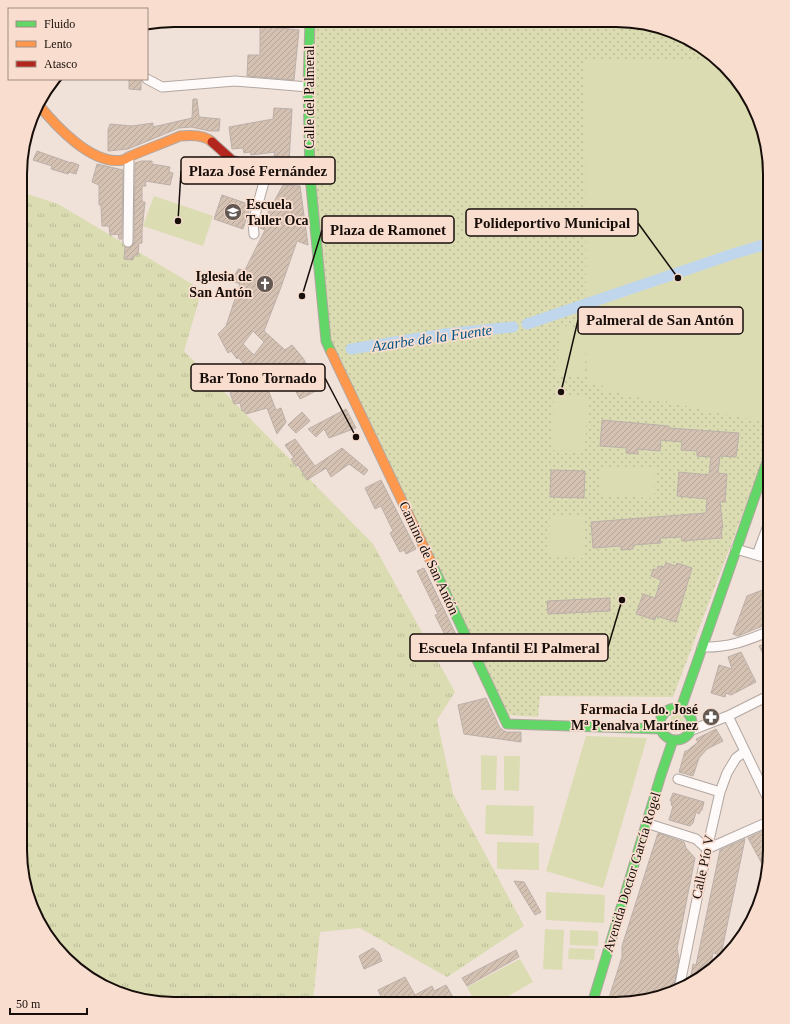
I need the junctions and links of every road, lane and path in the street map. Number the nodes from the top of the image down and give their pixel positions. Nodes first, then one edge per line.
1 (310, 27) edge
2 (148, 80) edge
3 (308, 87) junction
4 (42, 109) edge
5 (129, 157) junction
6 (268, 171) junction
7 (310, 176) junction
8 (254, 234) dead end
9 (128, 242) dead end
10 (326, 341) joint
11 (763, 473) edge
12 (763, 538) edge
13 (736, 549) junction
14 (757, 554) junction
15 (763, 556) edge
16 (763, 634) edge
17 (702, 647) junction
18 (763, 698) edge
19 (681, 708) junction
20 (728, 716) junction
21 (661, 729) junction
22 (692, 730) junction
23 (673, 740) junction
24 (744, 752) junction
25 (678, 779) dead end
26 (763, 789) edge
27 (720, 792) junction
28 (646, 823) junction
29 (763, 824) edge
30 (707, 849) junction
31 (680, 982) edge
32 (594, 997) edge

1 - 3 street, Calle del Palmeral
2 - 3 street
3 - 7 street, Calle del Palmeral
4 - 5 street
5 - 6 street
5 - 9 street
6 - 7 street
6 - 8 street
7 - 10 street, Calle del Palmeral
10 - 21 street, Camino de San Antón
11 - 13 street
12 - 14 street
13 - 14 street
13 - 17 street
14 - 15 street
16 - 17 street
17 - 19 street
18 - 20 street
19 - 21 street
19 - 22 street
20 - 22 street
20 - 24 street
21 - 23 street
22 - 23 street
23 - 28 street, Avenida Doctor García Rogel
24 - 26 street
24 - 27 street, Calle Pío V
25 - 27 street
27 - 30 street, Calle Pío V
28 - 30 street
28 - 32 street, Avenida Doctor García Rogel
29 - 30 street
30 - 31 street, Calle Pío V

